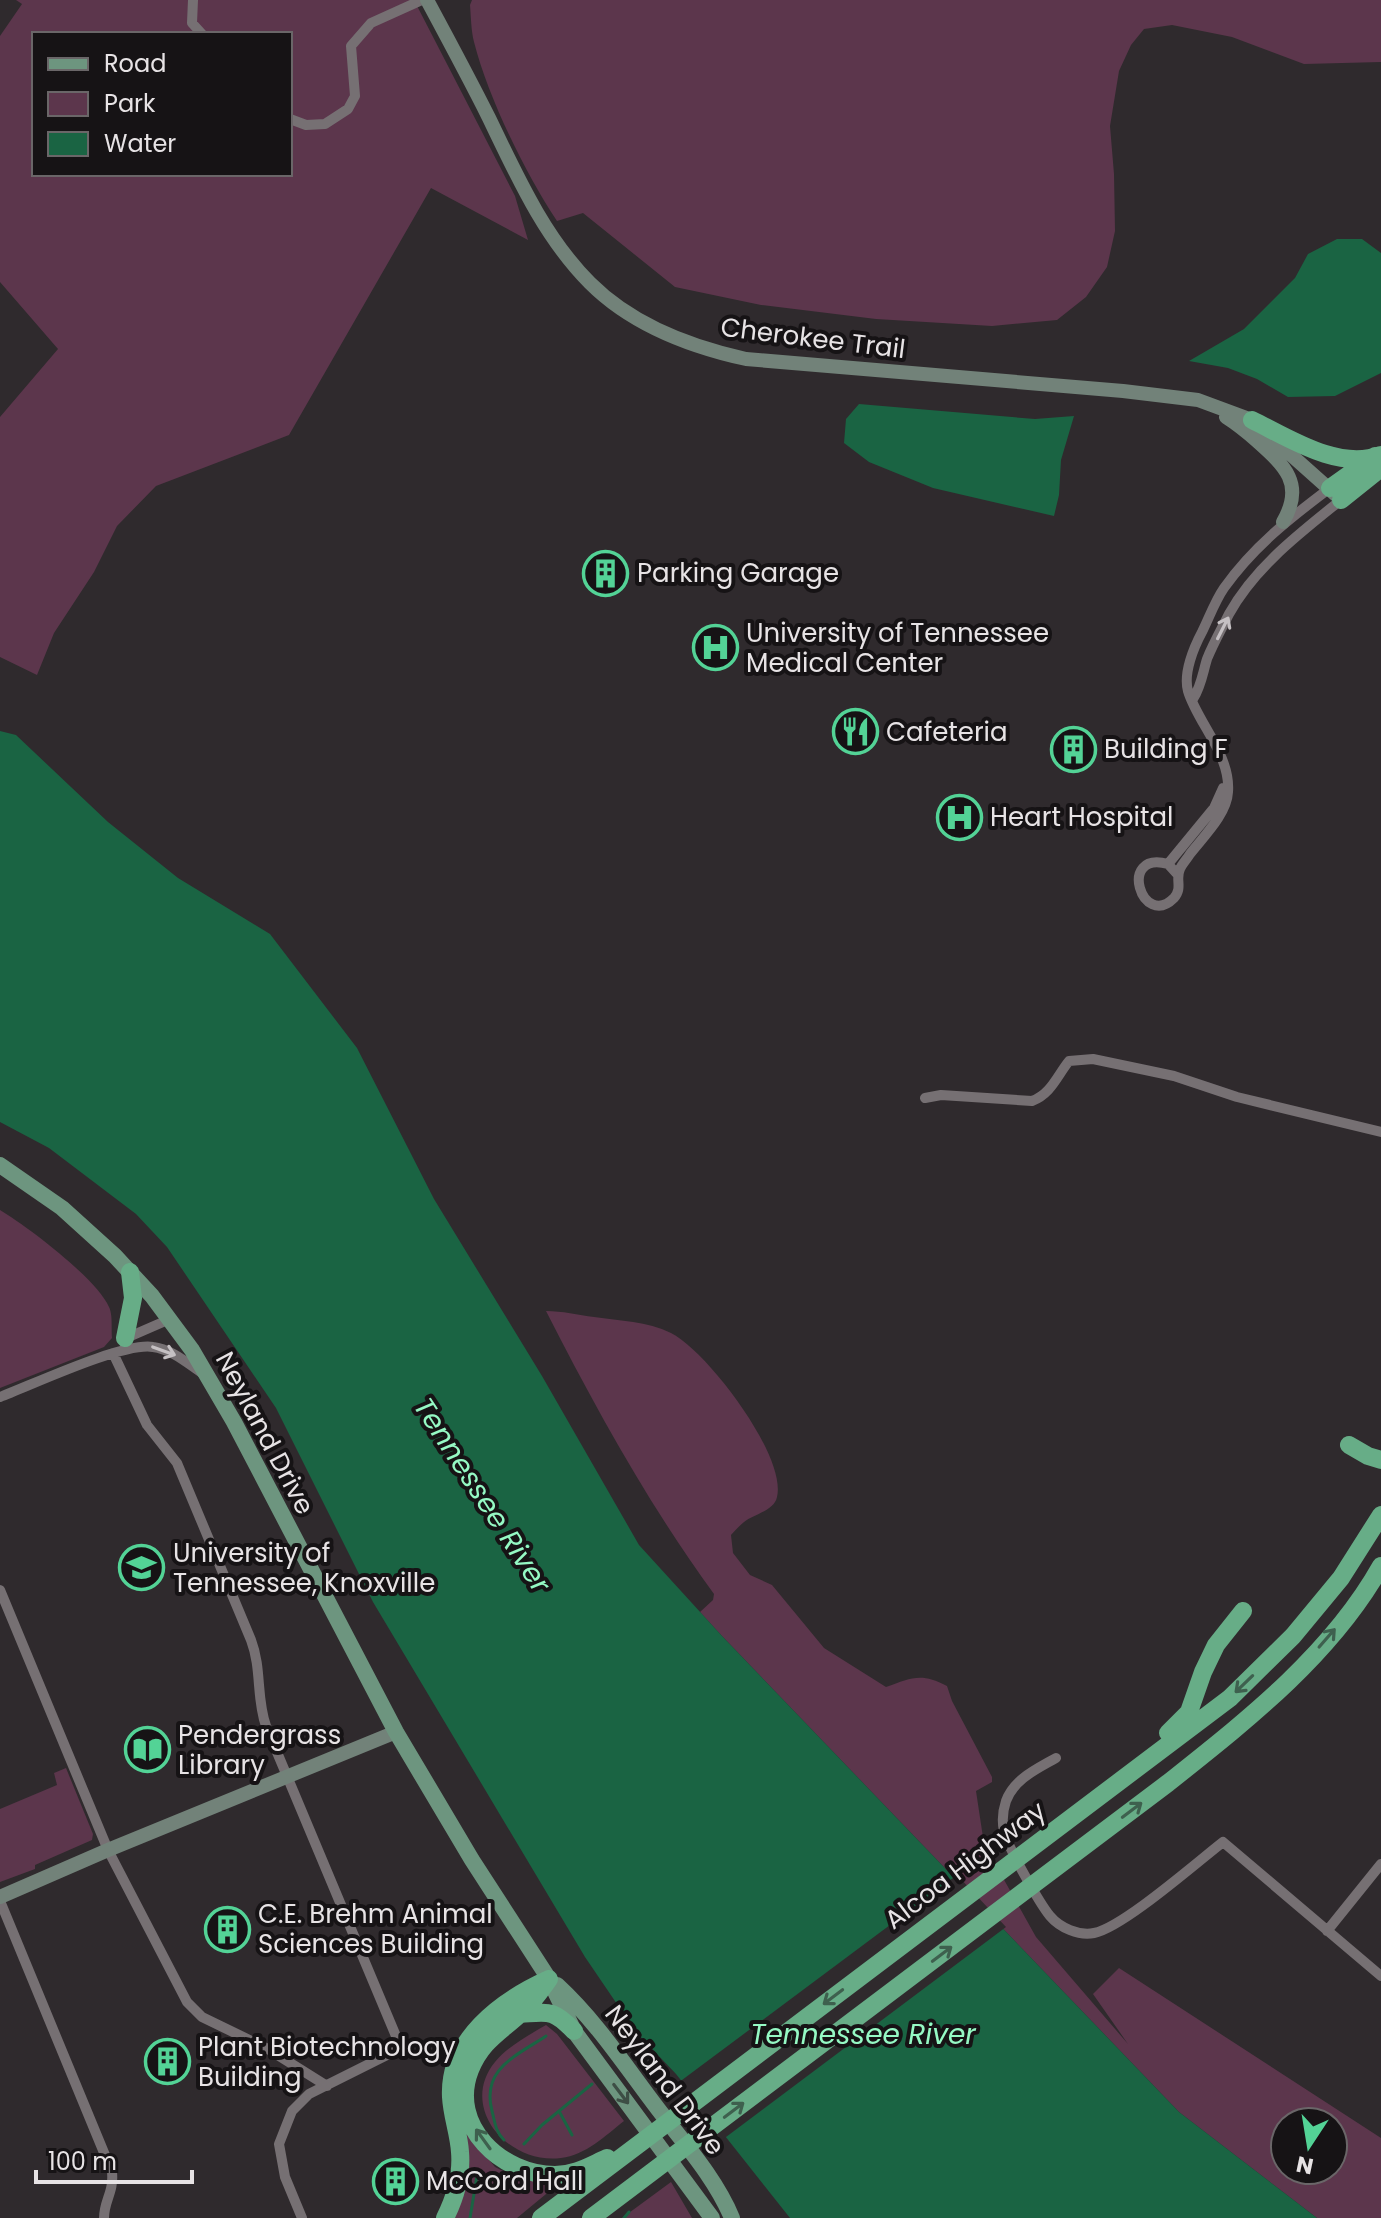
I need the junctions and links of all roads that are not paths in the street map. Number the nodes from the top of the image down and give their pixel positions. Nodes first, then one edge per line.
1 (193, 0) edge
2 (424, 0) edge
3 (200, 32) edge
4 (292, 120) edge
5 (1198, 400) junction
6 (1252, 420) junction
7 (1377, 465) edge
8 (1335, 494) junction
9 (1283, 522) junction
10 (1193, 699) junction
11 (1226, 778) junction
12 (1168, 864) junction
13 (1178, 875) junction
14 (925, 1098) dead end
15 (1381, 1132) edge
16 (0, 1165) edge
17 (130, 1272) junction
18 (170, 1319) junction
19 (125, 1338) junction
20 (113, 1353) junction
21 (209, 1377) junction
22 (0, 1397) edge
23 (1349, 1445) dead end
24 (1381, 1460) edge
25 (1381, 1515) edge
26 (1381, 1566) edge
27 (0, 1590) edge
28 (1243, 1611) dead end
29 (396, 1732) junction
30 (1056, 1758) dead end
31 (289, 1777) junction
32 (1082, 1809) junction
33 (108, 1850) junction
34 (1381, 1864) edge
35 (0, 1899) edge
36 (1327, 1931) junction
37 (1381, 1976) edge
38 (549, 1979) junction
39 (521, 2014) junction
40 (574, 2031) junction
41 (327, 2086) junction
42 (605, 2164) junction
43 (104, 2218) edge
44 (302, 2218) edge
45 (445, 2218) edge
46 (541, 2218) edge
47 (591, 2218) edge
48 (712, 2218) edge
49 (732, 2218) edge

1 - 3 street
2 - 4 street
2 - 5 street, Cherokee Trail
5 - 6 street, Cherokee Trail
5 - 9 street
6 - 7 highway
6 - 8 street, Cherokee Trail
7 - 8 highway
7 - 8 highway
8 - 9 street
10 -> 8 street
9 - 10 street
10 - 11 street
11 - 12 street
11 - 13 street
12 - 13 street
12 - 13 street
14 - 15 street
16 - 17 main road, Neyland Drive
17 - 18 main road, Neyland Drive
17 - 19 highway
18 - 19 street
18 - 21 main road, Neyland Drive
19 - 20 street
20 -> 21 street
20 - 22 street
20 - 31 street
21 - 29 main road, Neyland Drive
23 - 24 highway
25 -> 32 highway, Alcoa Highway
47 -> 26 highway
27 - 33 street
28 - 32 highway
29 - 31 street
29 - 38 main road, Neyland Drive
30 - 36 street
31 - 33 street
31 - 41 street
32 -> 42 highway, Alcoa Highway
33 - 35 street
33 - 41 street
34 - 36 street
35 - 43 street
36 - 37 street
38 - 39 highway
38 - 40 main road, Neyland Drive
38 - 45 highway
38 - 49 main road, Neyland Drive
39 - 40 highway
42 -> 39 highway
40 -> 48 main road, Neyland Drive
41 - 44 street
42 - 46 highway, Alcoa Highway

